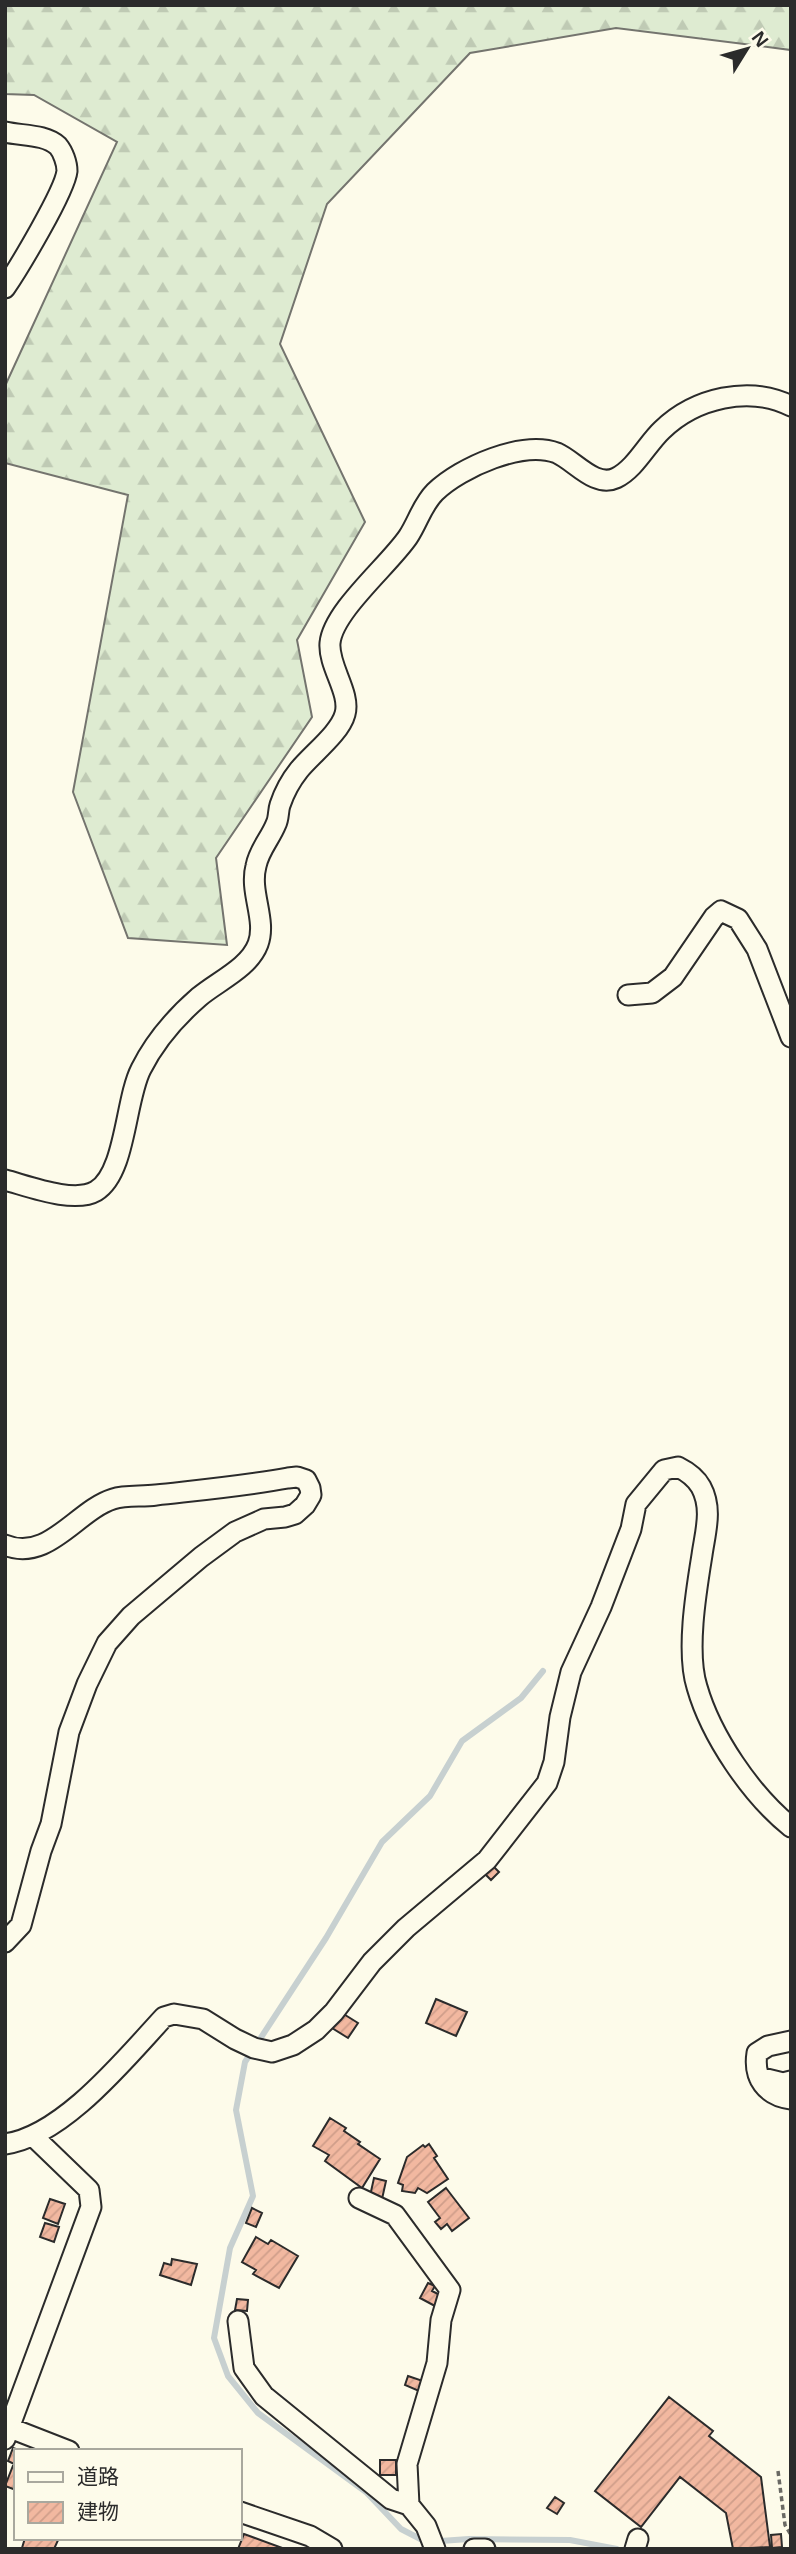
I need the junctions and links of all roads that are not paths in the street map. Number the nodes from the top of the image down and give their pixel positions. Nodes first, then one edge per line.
1 (5, 132) edge
2 (5, 288) edge
3 (791, 406) edge
4 (628, 995) dead end
5 (791, 1037) edge
6 (5, 1180) edge
7 (5, 1545) edge
8 (791, 1827) edge
9 (5, 1942) edge
10 (791, 2040) edge
11 (759, 2077) junction
12 (791, 2081) edge
13 (791, 2099) edge
14 (34, 2137) junction
15 (5, 2144) edge
16 (359, 2198) dead end
17 (238, 2321) dead end
18 (7, 2431) edge
19 (63, 2449) edge
20 (410, 2505) junction
21 (242, 2513) edge
22 (332, 2549) edge
23 (435, 2549) edge
24 (474, 2549) edge
25 (485, 2549) edge

1 - 2 street
3 - 6 street
4 - 5 street
7 - 9 street
8 - 14 street
10 - 11 street
11 - 12 street
11 - 13 street
14 - 15 street
14 - 18 street
16 - 20 street
17 - 20 street
18 - 19 street
20 - 23 street
21 - 22 street
24 - 25 street

